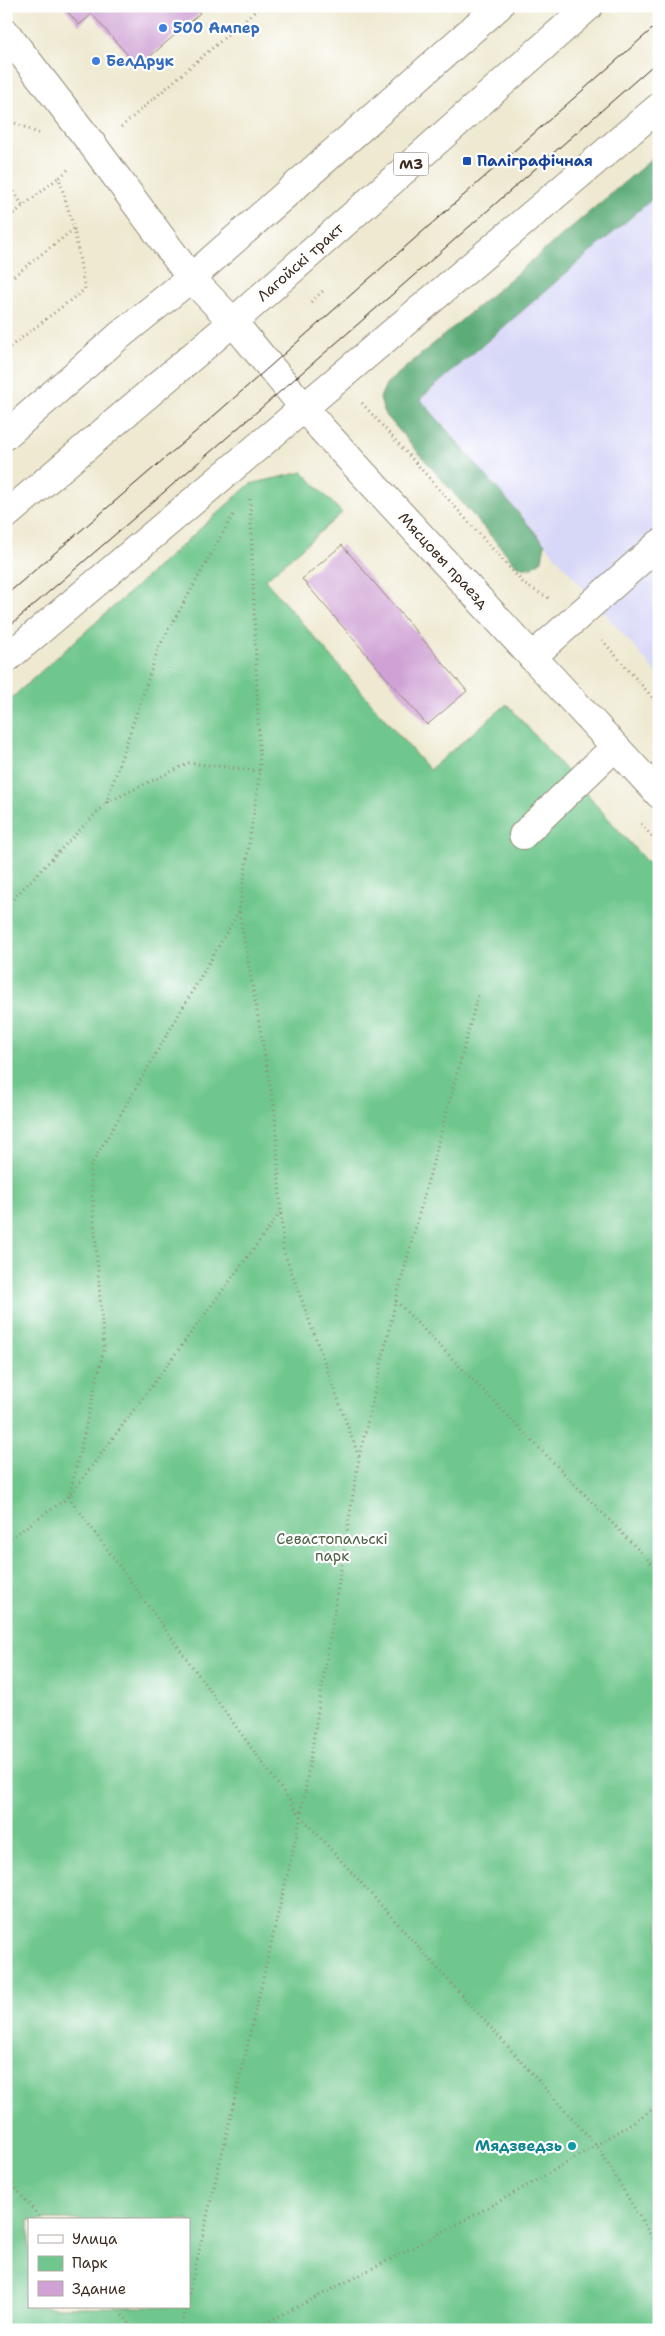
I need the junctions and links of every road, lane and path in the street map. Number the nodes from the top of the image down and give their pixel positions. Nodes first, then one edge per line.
1 (261, 6) edge
2 (499, 6) edge
3 (589, 6) edge
4 (6, 33) edge
5 (659, 107) edge
6 (121, 128) dead end
7 (73, 166) dead end
8 (59, 178) junction
9 (6, 179) edge
10 (23, 206) junction
11 (6, 220) edge
12 (74, 229) junction
13 (191, 278) junction
14 (6, 282) edge
15 (233, 322) junction
16 (6, 350) edge
17 (357, 397) dead end
18 (304, 408) junction
19 (6, 435) edge
20 (250, 494) dead end
21 (236, 509) dead end
22 (6, 515) edge
23 (659, 544) edge
24 (580, 614) junction
25 (532, 657) junction
26 (6, 659) edge
27 (659, 705) edge
28 (615, 746) junction
29 (260, 771) junction
30 (659, 794) edge
31 (106, 803) junction
32 (640, 823) dead end
33 (523, 835) dead end
34 (659, 844) edge
35 (6, 906) edge
36 (239, 911) junction
37 (478, 995) dead end
38 (281, 1212) junction
39 (396, 1300) junction
40 (360, 1458) junction
41 (69, 1497) junction
42 (6, 1541) edge
43 (659, 1570) edge
44 (300, 1816) junction
45 (659, 2105) edge
46 (597, 2146) junction
47 (6, 2177) edge
48 (40, 2218) edge
49 (659, 2249) edge
50 (190, 2290) edge
51 (117, 2308) edge
52 (186, 2308) edge
53 (135, 2330) edge
54 (180, 2330) edge
55 (252, 2330) edge

1 - 6 path
2 - 13 main road
3 - 15 main road, Лагойскі тракт / М3
4 - 13 main road, Мясцовы праезд
5 - 18 main road
7 - 8 path
8 - 10 path
8 - 12 path
9 - 10 path
10 - 11 path
12 - 14 path
12 - 16 path
13 - 15 main road, Мясцовы праезд
13 - 19 main road
15 - 18 main road, Мясцовы праезд
15 - 22 main road, Лагойскі тракт / М3
17 - 24 path
18 - 25 main road, Мясцовы праезд
18 - 26 main road
20 - 29 path
21 - 31 path
23 - 24 main road
24 - 25 main road
24 - 27 path
25 - 28 main road, Мясцовы праезд
28 - 30 main road, Мясцовы праезд
28 - 33 main road
29 - 31 path
29 - 36 path
31 - 35 path
32 - 34 path
36 - 38 path
36 - 41 path
37 - 39 path
38 - 40 path
38 - 41 path
39 - 40 path
39 - 43 path
40 - 44 path
41 - 42 path
41 - 44 path
44 - 46 path
44 - 50 path
45 - 46 path
46 - 49 path
46 - 55 path
47 - 48 path
51 - 53 path
52 - 54 path

